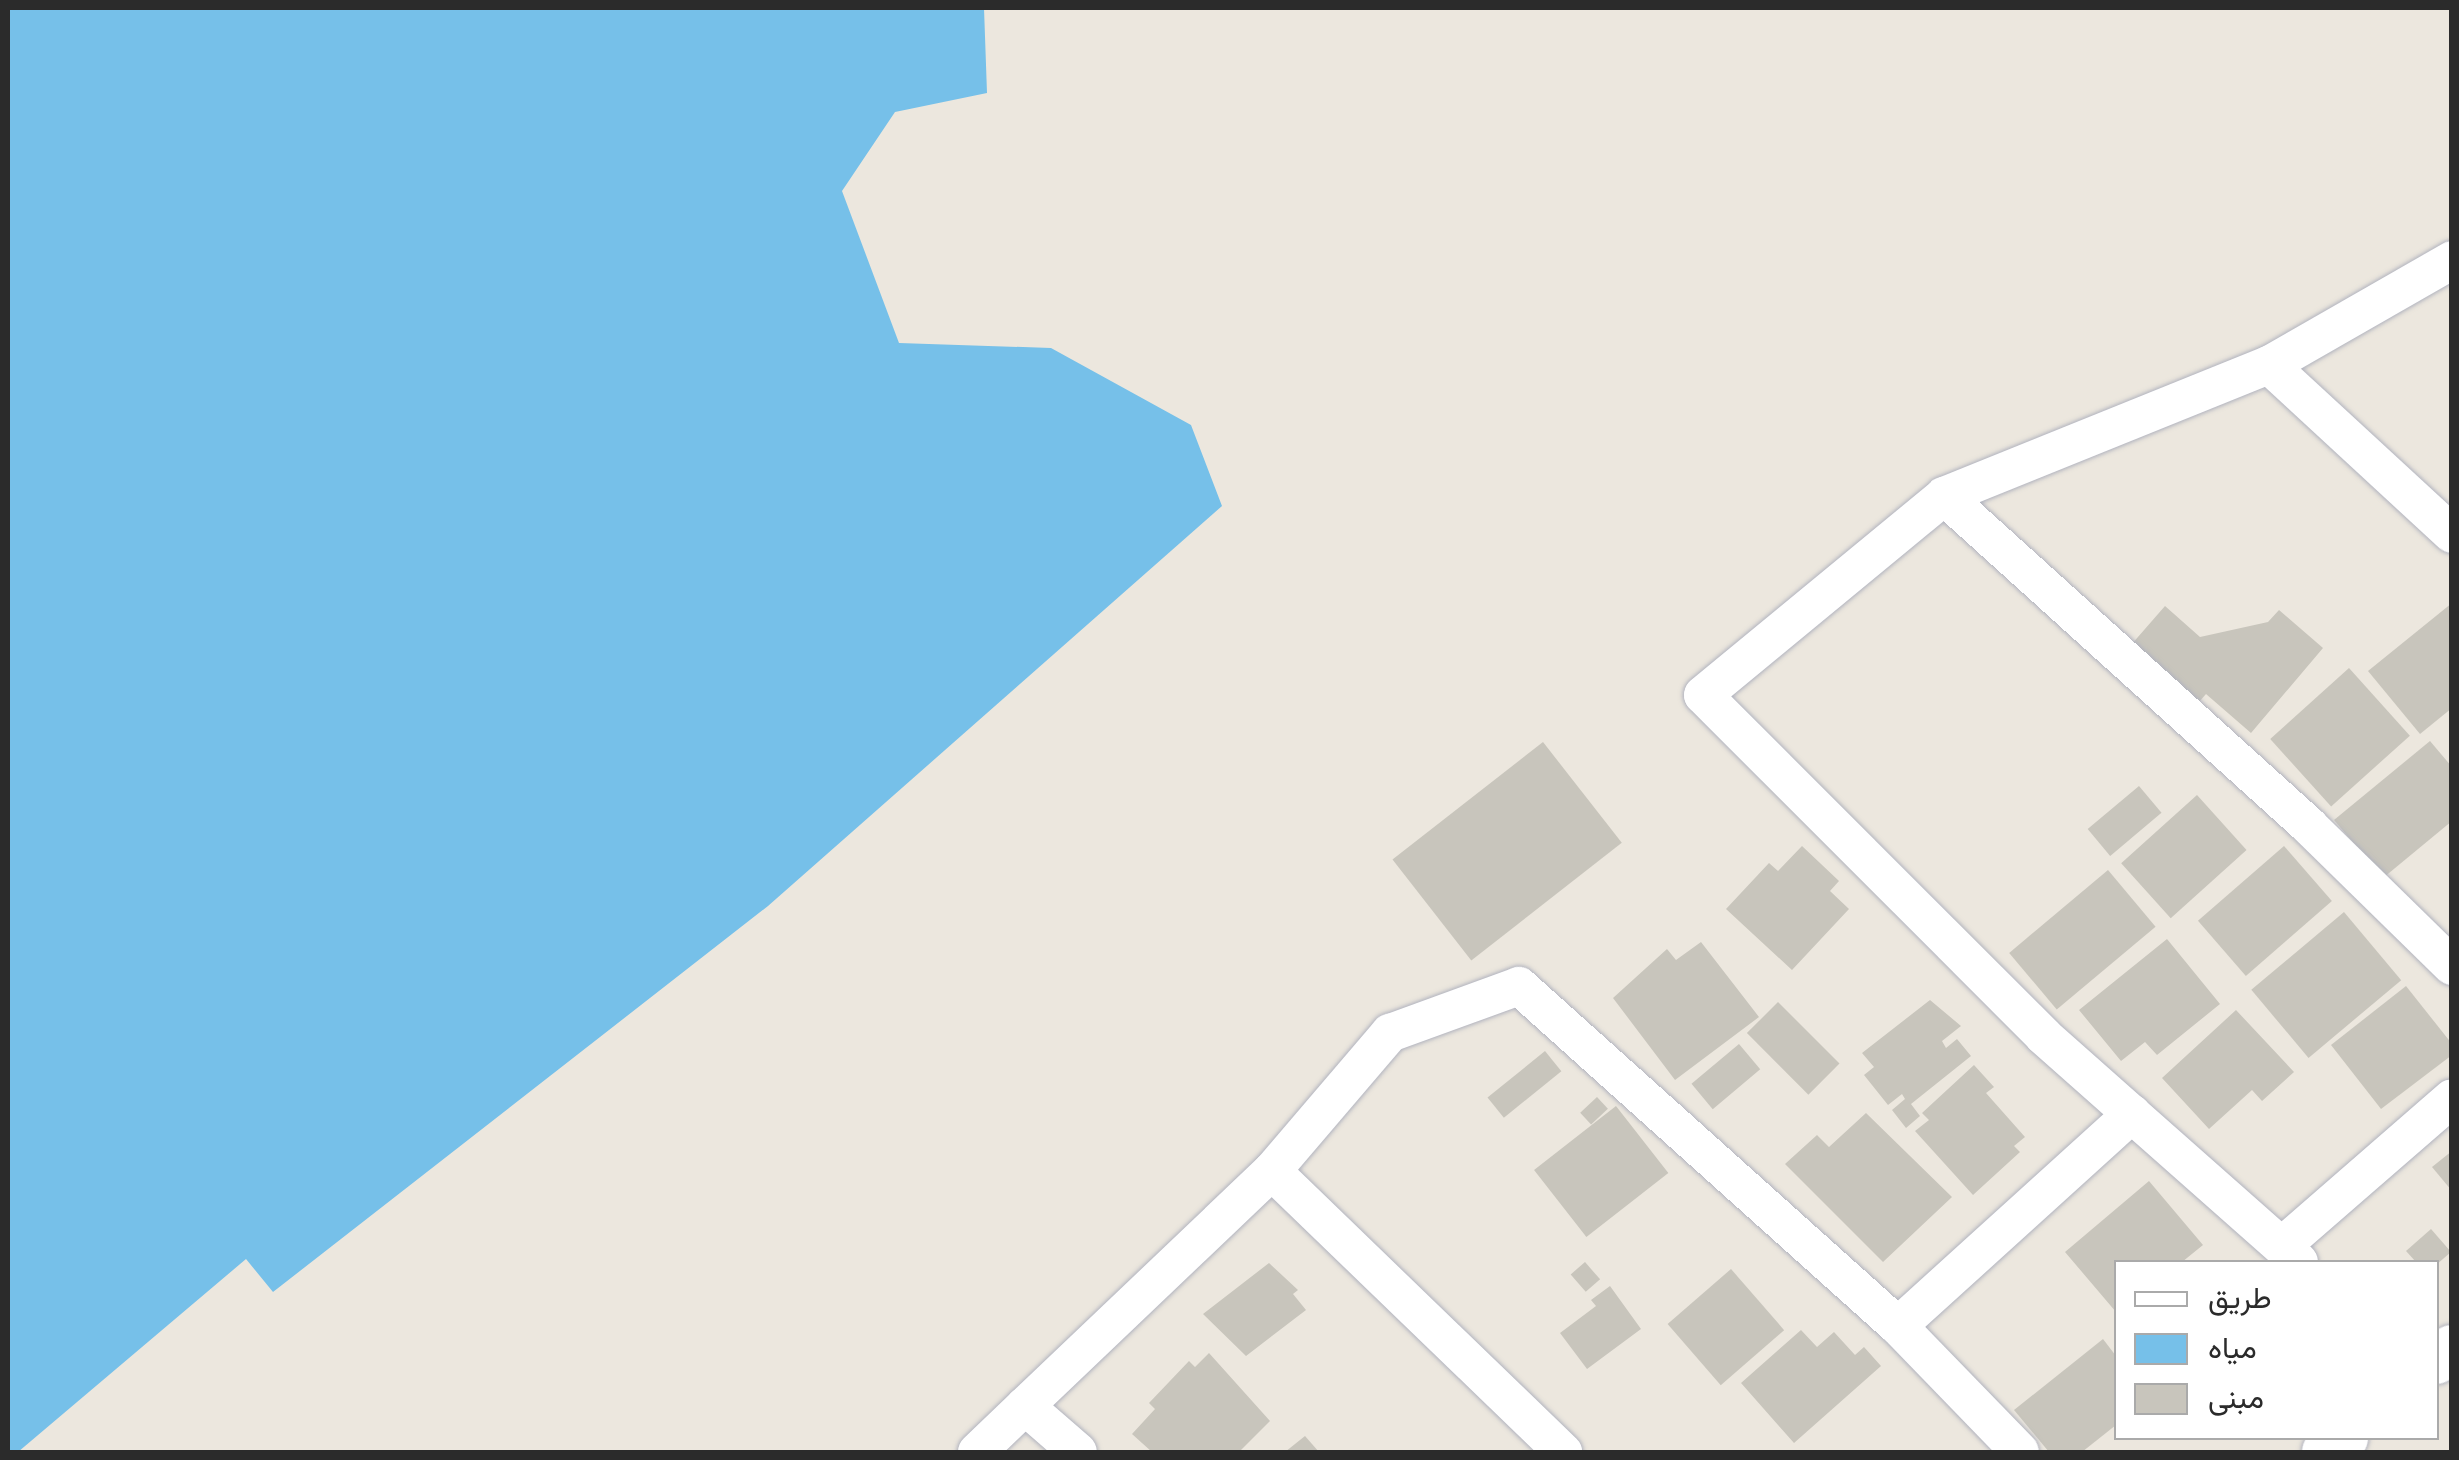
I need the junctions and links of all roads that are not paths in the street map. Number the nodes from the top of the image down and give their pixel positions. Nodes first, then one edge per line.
1 (2452, 260) edge
2 (2269, 365) junction
3 (1944, 496) junction
4 (2452, 534) edge
5 (2452, 966) edge
6 (2452, 1098) edge
7 (2132, 1114) junction
8 (1272, 1171) junction
9 (2291, 1254) edge
10 (1898, 1326) junction
11 (1024, 1406) junction
12 (977, 1452) edge
13 (1078, 1452) edge
14 (1562, 1452) edge
15 (2020, 1452) edge

1 - 2 street
2 - 3 street
2 - 4 street
3 - 5 street
3 - 7 street
6 - 9 street
7 - 9 street
7 - 10 street
8 - 10 street
8 - 11 street
8 - 14 street
10 - 15 street
11 - 12 street
11 - 13 street

